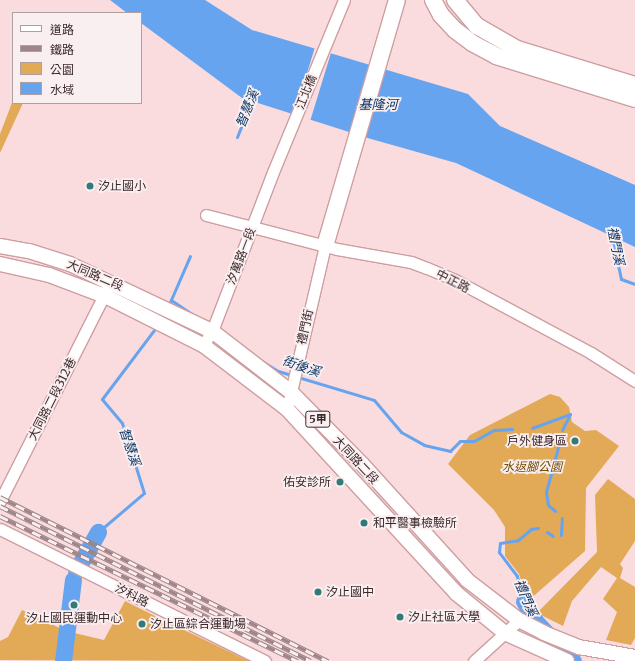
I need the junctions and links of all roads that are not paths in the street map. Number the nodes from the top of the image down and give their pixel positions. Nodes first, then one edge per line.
1 (344, 0) edge
2 (397, 0) edge
3 (432, 0) edge
4 (455, 0) edge
5 (635, 85) edge
6 (635, 99) edge
7 (276, 164) joint
8 (206, 215) dead end
9 (252, 228) junction
10 (0, 246) edge
11 (325, 246) junction
12 (0, 264) edge
13 (109, 280) junction
14 (105, 296) junction
15 (213, 328) junction
16 (203, 345) junction
17 (293, 381) junction
18 (635, 381) edge
19 (287, 409) junction
20 (0, 501) edge
21 (411, 521) junction
22 (0, 529) edge
23 (400, 531) junction
24 (520, 620) junction
25 (505, 634) junction
26 (579, 647) junction
27 (635, 656) edge
28 (265, 661) edge
29 (474, 661) edge
30 (567, 661) edge
31 (574, 661) edge

1 - 7 street, 江北橋
2 - 11 highway
3 - 6 highway
4 - 5 highway
7 - 9 street, 汐萬路一段
8 - 9 street, 中正路
9 - 11 street, 中正路
9 - 15 street, 汐萬路一段
10 - 13 main road, 大同路二段 / 5甲
11 - 17 street, 禮門街
11 - 18 street, 中正路
12 - 14 main road, 大同路二段 / 5甲
13 - 14 street, 大同路二段312巷
13 - 15 main road, 大同路二段 / 5甲
14 - 16 main road, 大同路二段 / 5甲
14 - 20 street, 大同路二段312巷
15 - 16 street, 汐萬路一段
15 - 17 main road, 大同路二段 / 5甲
16 - 19 main road, 大同路二段 / 5甲
17 - 19 street, 禮門街
17 - 21 main road, 大同路二段 / 5甲
19 - 23 main road, 大同路二段 / 5甲
21 - 23 main road
21 - 24 main road, 大同路二段 / 5甲
22 - 28 street, 汐科路
23 - 25 main road, 大同路二段 / 5甲
24 - 25 street
24 - 26 main road, 大同路二段 / 5甲
25 - 29 street
25 - 30 main road, 大同路二段 / 5甲
26 - 27 main road, 大同路二段 / 5甲
26 - 31 main road

